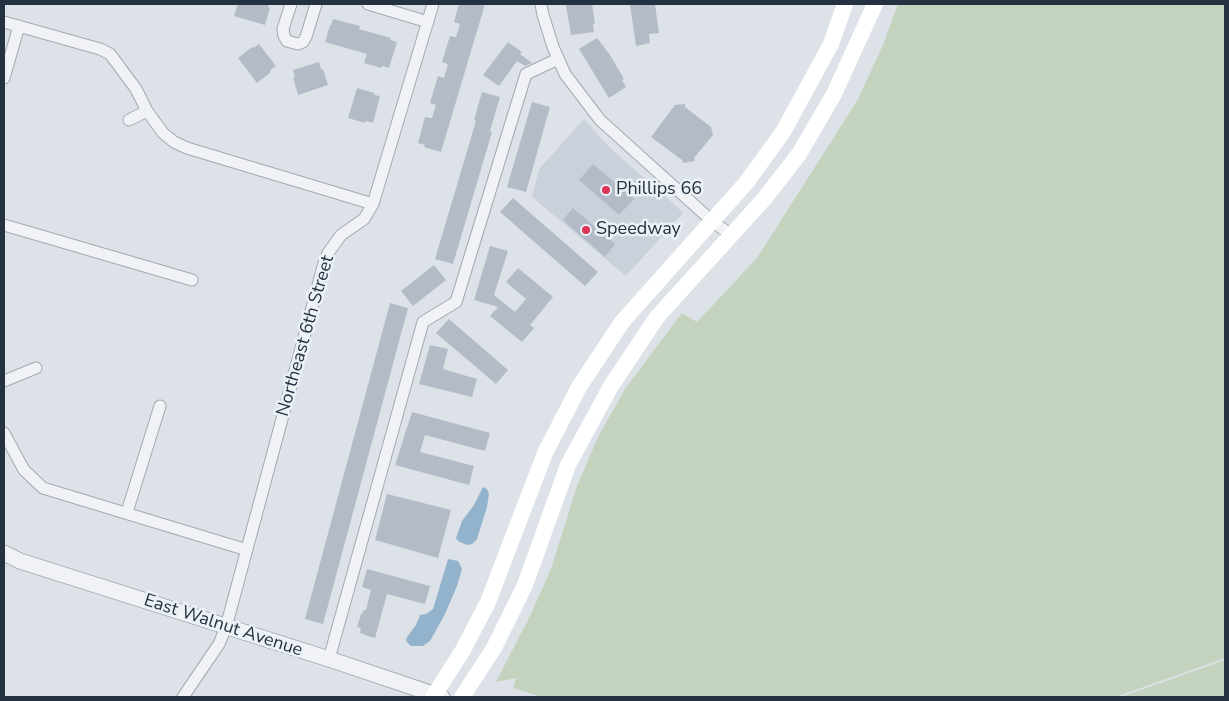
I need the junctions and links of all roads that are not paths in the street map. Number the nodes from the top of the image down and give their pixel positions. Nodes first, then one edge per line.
1 (291, 4) edge
2 (316, 4) edge
3 (368, 4) edge
4 (433, 4) edge
5 (541, 4) edge
6 (845, 4) edge
7 (875, 4) edge
8 (4, 22) edge
9 (428, 22) junction
10 (19, 26) junction
11 (558, 59) junction
12 (4, 78) edge
13 (147, 111) junction
14 (129, 120) dead end
15 (373, 204) junction
16 (712, 221) junction
17 (4, 225) edge
18 (731, 235) junction
19 (192, 280) dead end
20 (36, 368) dead end
21 (4, 381) edge
22 (160, 406) dead end
23 (4, 433) edge
24 (126, 512) junction
25 (247, 550) junction
26 (4, 553) edge
27 (226, 627) junction
28 (328, 659) junction
29 (436, 696) edge
30 (183, 697) edge
31 (462, 697) edge

1 - 2 street
3 - 9 street
4 - 9 street, Northeast 6th Street
5 - 11 street
6 - 16 main road
7 - 18 main road
8 - 10 street
9 - 15 street, Northeast 6th Street
10 - 12 street
10 - 13 street
11 - 16 street
11 - 28 street
13 - 14 street
13 - 15 street
15 - 25 street, Northeast 6th Street
16 - 18 street
16 - 29 main road
17 - 19 street
18 - 31 main road
20 - 21 street
22 - 24 street
23 - 24 street
24 - 25 street
25 - 27 street, Northeast 6th Street
26 - 27 street, East Walnut Avenue
27 - 28 street, East Walnut Avenue
27 - 30 street, Northeast 6th Street
28 - 29 street, East Walnut Avenue

